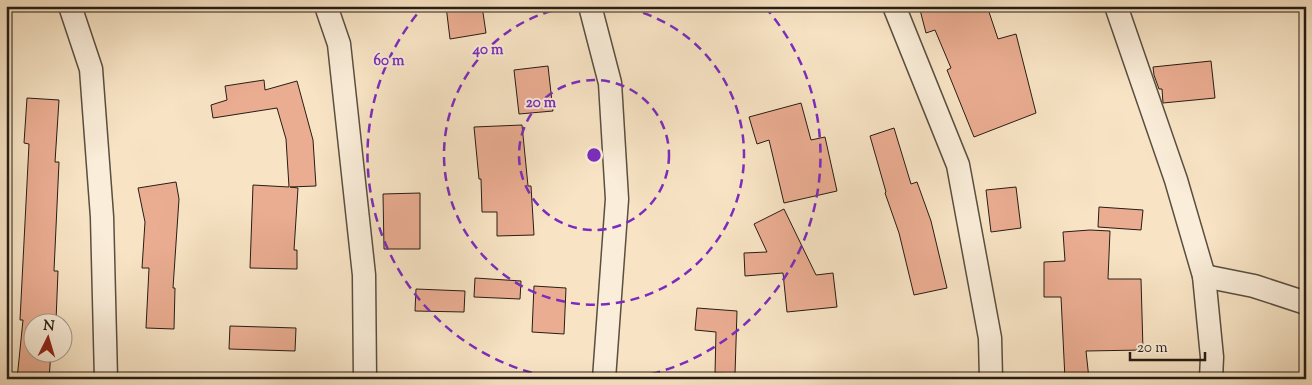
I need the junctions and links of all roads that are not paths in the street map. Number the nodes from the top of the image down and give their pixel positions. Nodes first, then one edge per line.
1 (70, 6) edge
2 (326, 6) edge
3 (590, 6) edge
4 (894, 6) edge
5 (1116, 6) edge
6 (1204, 276) junction
7 (1306, 303) edge
8 (106, 379) edge
9 (365, 379) edge
10 (604, 379) edge
11 (991, 379) edge
12 (1211, 379) edge

1 - 8 street
2 - 9 street
3 - 10 street
4 - 11 street
5 - 6 street
6 - 7 street
6 - 12 street

